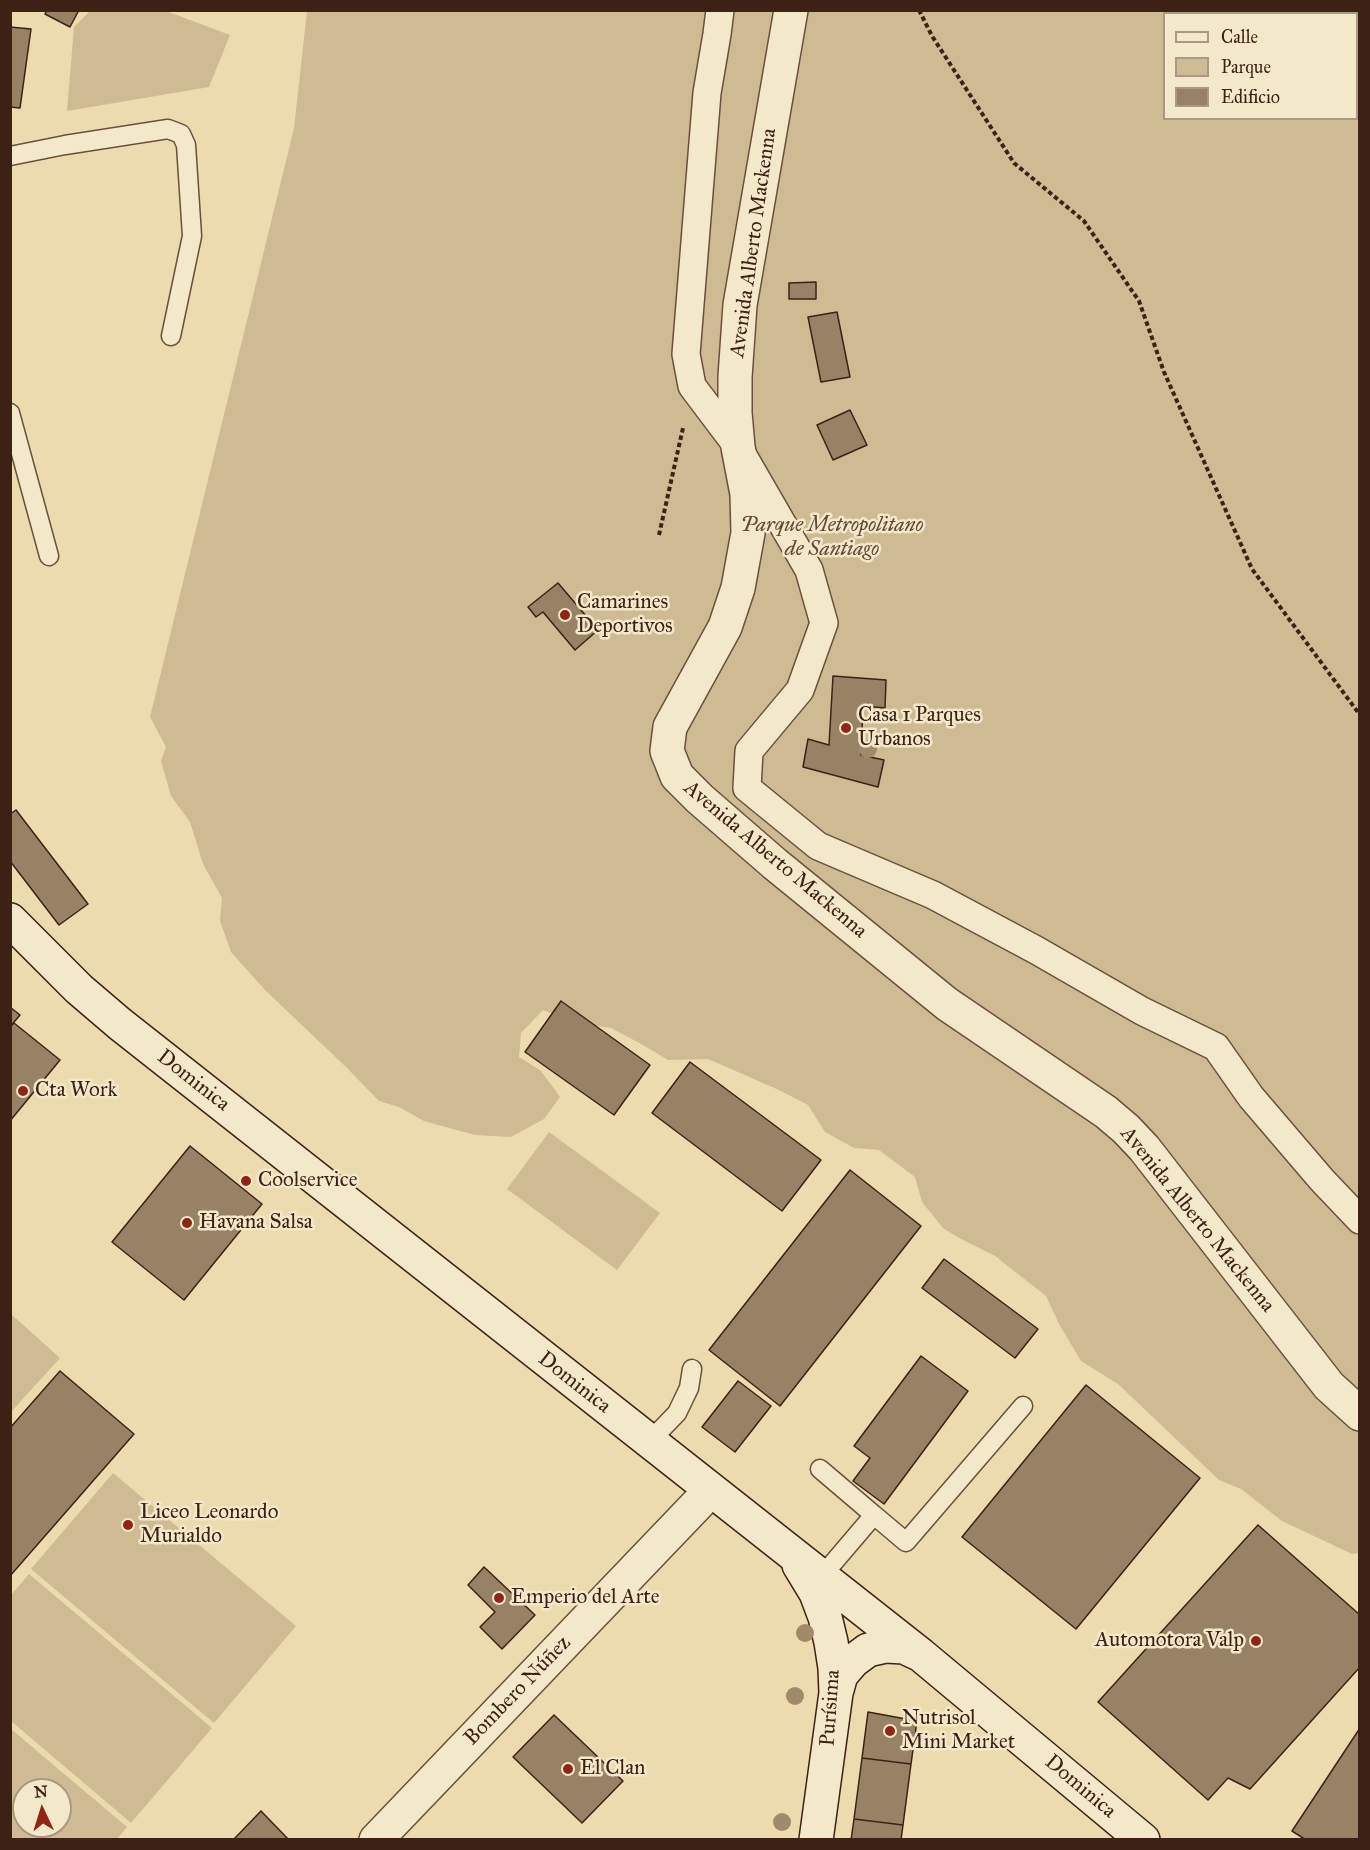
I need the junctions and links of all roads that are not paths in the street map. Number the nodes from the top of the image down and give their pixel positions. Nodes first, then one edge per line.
1 (720, 10) edge
2 (791, 10) edge
3 (10, 156) edge
4 (171, 336) dead end
5 (10, 413) edge
6 (738, 447) junction
7 (49, 556) dead end
8 (10, 920) edge
9 (1359, 1220) edge
10 (692, 1369) dead end
11 (1023, 1406) dead end
12 (1359, 1414) edge
13 (649, 1442) junction
14 (820, 1469) dead end
15 (711, 1490) junction
16 (874, 1515) junction
17 (789, 1549) junction
18 (822, 1576) junction
19 (921, 1655) junction
20 (836, 1693) junction
21 (375, 1839) edge
22 (816, 1839) edge
23 (1143, 1839) edge

1 - 6 street
2 - 6 street, Avenida Alberto Mackenna
3 - 4 lane
5 - 7 lane
6 - 9 street
6 - 12 street, Avenida Alberto Mackenna
8 - 13 street, Dominica
10 - 13 lane
11 - 16 lane
13 - 15 street, Dominica
14 - 16 lane
15 - 17 street, Dominica
15 - 21 street, Bombero Núñez
16 - 18 lane
17 - 18 street, Dominica
17 - 20 street, Purísima
18 - 19 street, Dominica
19 - 20 street
19 - 23 street, Dominica
20 - 22 street, Purísima

